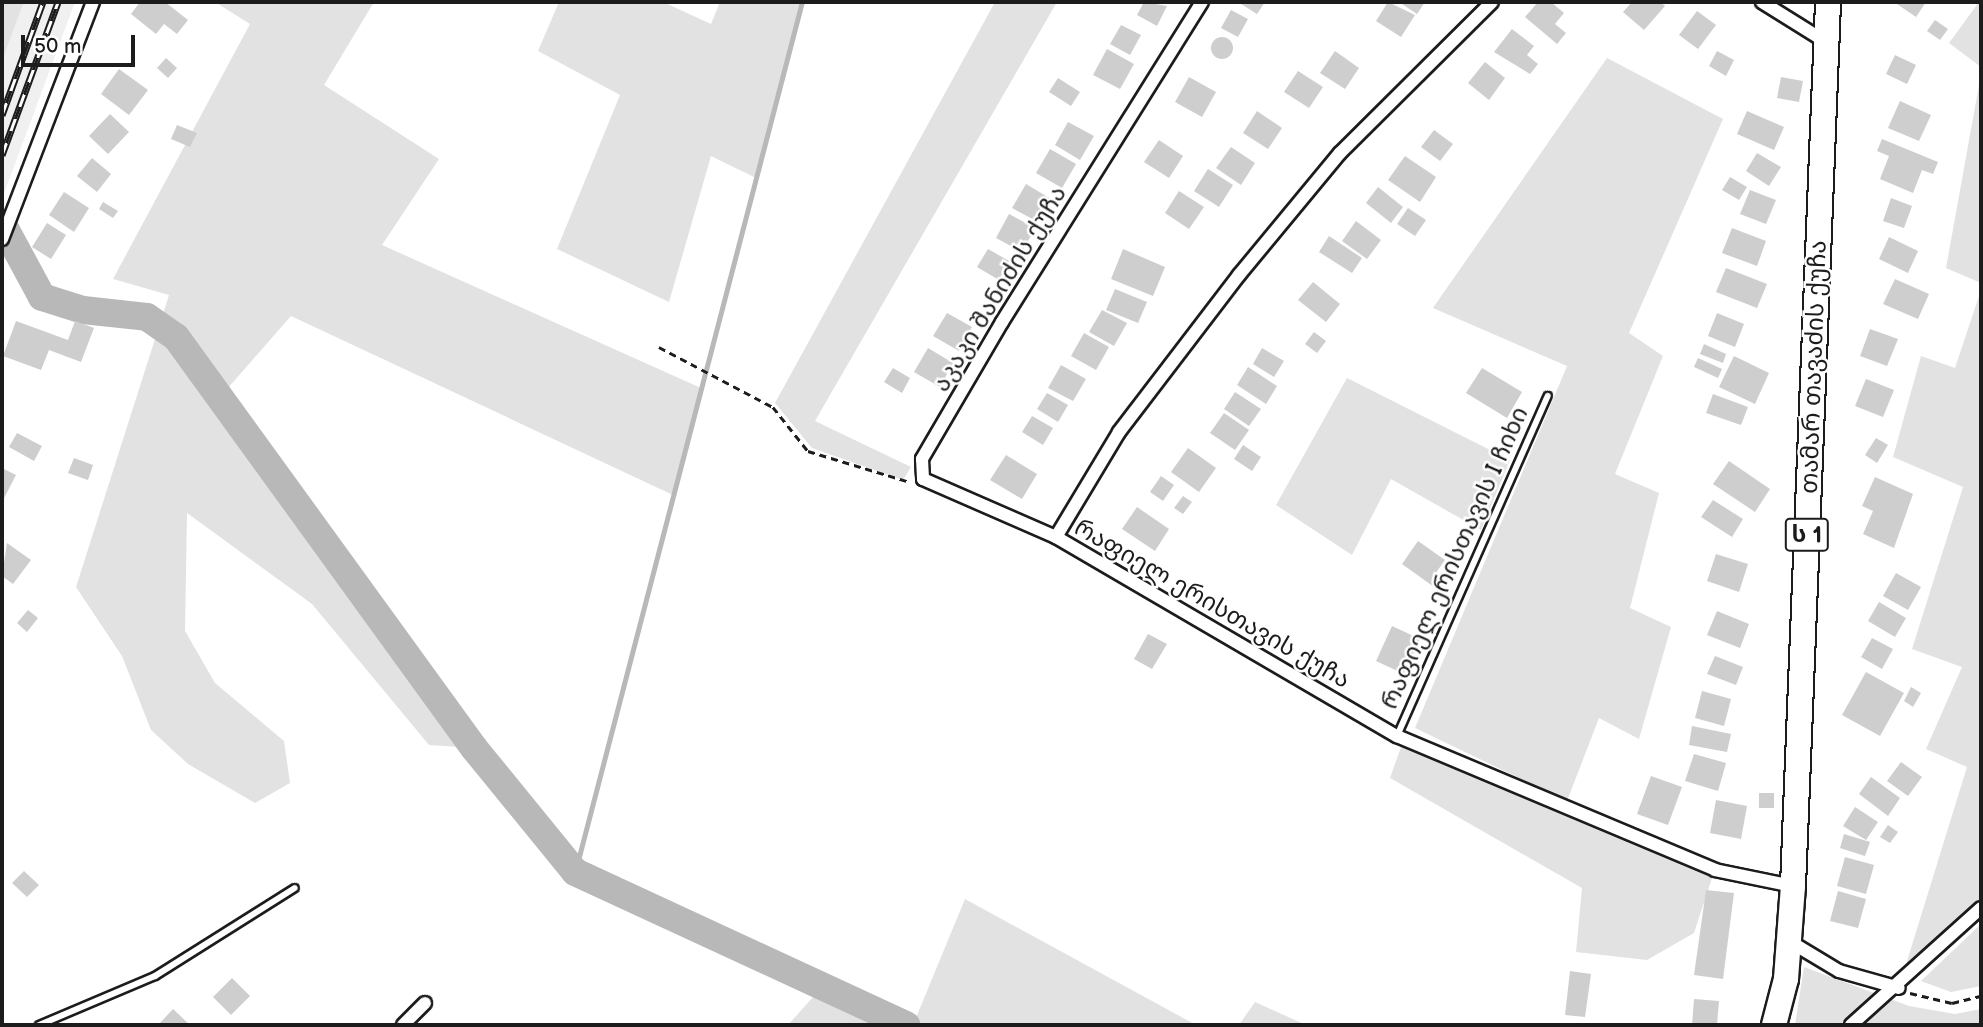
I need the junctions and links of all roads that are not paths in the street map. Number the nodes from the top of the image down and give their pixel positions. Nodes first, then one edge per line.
1 (93, 2) edge
2 (1202, 2) edge
3 (1492, 2) edge
4 (1762, 2) edge
5 (1828, 2) edge
6 (1826, 42) junction
7 (2, 238) edge
8 (1548, 396) dead end
9 (1056, 537) junction
10 (1397, 736) junction
11 (1793, 886) junction
12 (295, 888) dead end
13 (1981, 908) edge
14 (1789, 941) junction
15 (1899, 988) junction
16 (425, 1003) dead end
17 (39, 1025) edge
18 (404, 1025) edge
19 (1774, 1025) edge
20 (1851, 1025) edge

1 - 7 street
2 - 9 street, აკაკი შანიძის ქუჩა
3 - 9 street, რაფიელ ერისთავის ქუჩა
4 - 6 street
5 - 6 highway, თამარ თავაძის ქუჩა / ს 1
6 - 11 highway, თამარ თავაძის ქუჩა / ს 1
8 - 10 lane, რაფიელ ერისთავის I ჩიხი
9 - 10 street, რაფიელ ერისთავის ქუჩა
10 - 11 street, რაფიელ ერისთავის ქუჩა
11 - 14 highway, თამარ თავაძის ქუჩა / ს 1
12 - 17 lane
13 - 15 street
14 - 15 street
14 - 19 highway, თამარ თავაძის ქუჩა / ს 1
15 - 20 street
16 - 18 street

